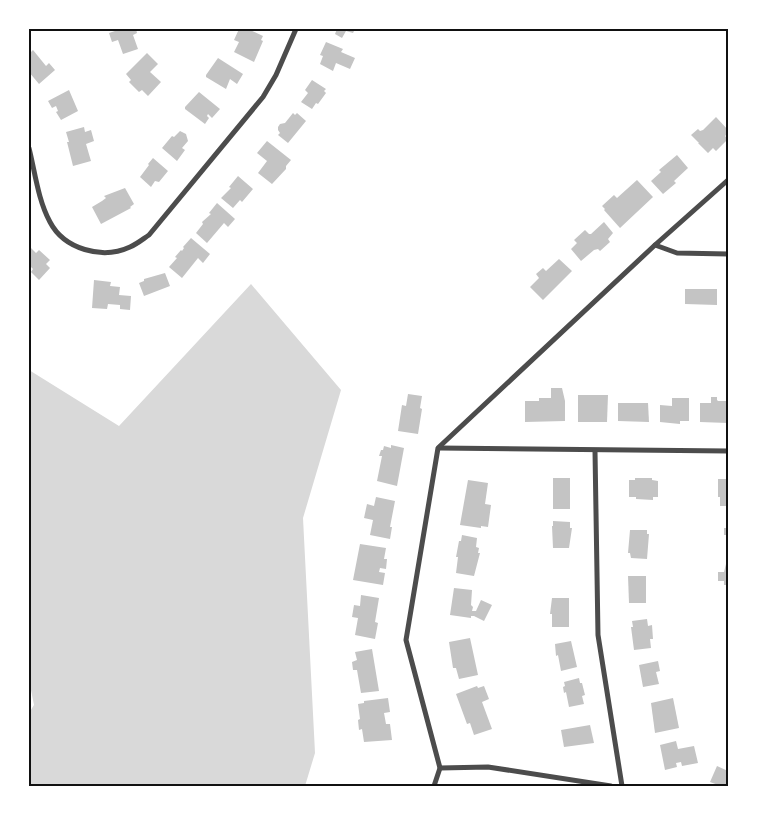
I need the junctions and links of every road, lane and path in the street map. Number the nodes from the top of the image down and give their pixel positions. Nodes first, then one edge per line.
1 (296, 29) edge
2 (29, 148) edge
3 (728, 180) edge
4 (655, 245) junction
5 (728, 254) edge
6 (438, 448) junction
7 (595, 451) junction
8 (728, 451) edge
9 (440, 768) junction
10 (434, 786) edge
11 (610, 786) edge
12 (622, 786) edge

1 - 2 street
3 - 4 street
4 - 5 street
4 - 6 street
6 - 7 street
6 - 9 street
7 - 8 street
7 - 12 street
9 - 10 street
9 - 11 street

